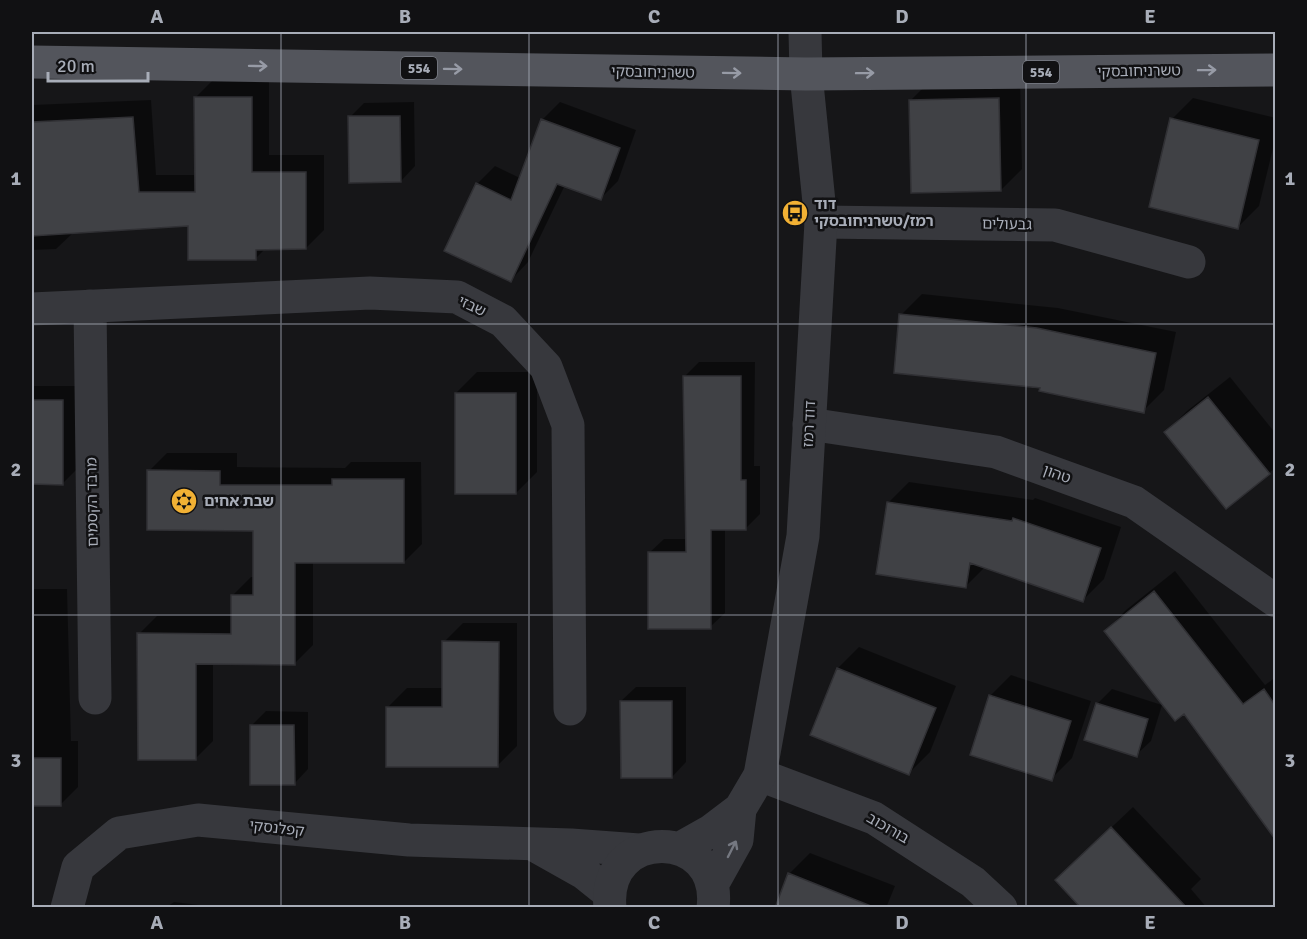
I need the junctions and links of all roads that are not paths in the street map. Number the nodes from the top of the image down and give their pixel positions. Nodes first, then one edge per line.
1 (805, 32) edge
2 (32, 62) edge
3 (1275, 70) edge
4 (806, 74) junction
5 (821, 222) junction
6 (1189, 262) dead end
7 (90, 306) junction
8 (32, 309) edge
9 (809, 424) junction
10 (1275, 601) edge
11 (95, 698) dead end
12 (570, 709) dead end
13 (760, 775) junction
14 (741, 809) junction
15 (531, 844) junction
16 (679, 849) junction
17 (639, 850) junction
18 (713, 896) edge
19 (610, 900) edge
20 (67, 908) edge
21 (1001, 908) edge

1 - 4 street, דוד רמז
2 -> 4 main road, טשרניחובסקי / 554
4 -> 3 main road, טשרניחובסקי / 554
4 - 5 street, דוד רמז
5 - 6 street, גבעולים
5 - 9 street, דוד רמז
7 - 8 street, שבזי
7 - 11 street, מרבד הקסמים
7 - 12 street, שבזי
9 - 10 street, טהון
9 - 13 street, דוד רמז
13 - 14 street, דוד רמז
13 - 21 street, בורוכוב
14 - 16 street, דוד רמז
18 -> 14 street, דוד רמז
15 - 17 street, קפלנסקי
15 - 19 street, קפלנסקי
15 - 20 street, קפלנסקי
16 - 17 street, קפלנסקי
16 - 18 street
17 - 19 street

